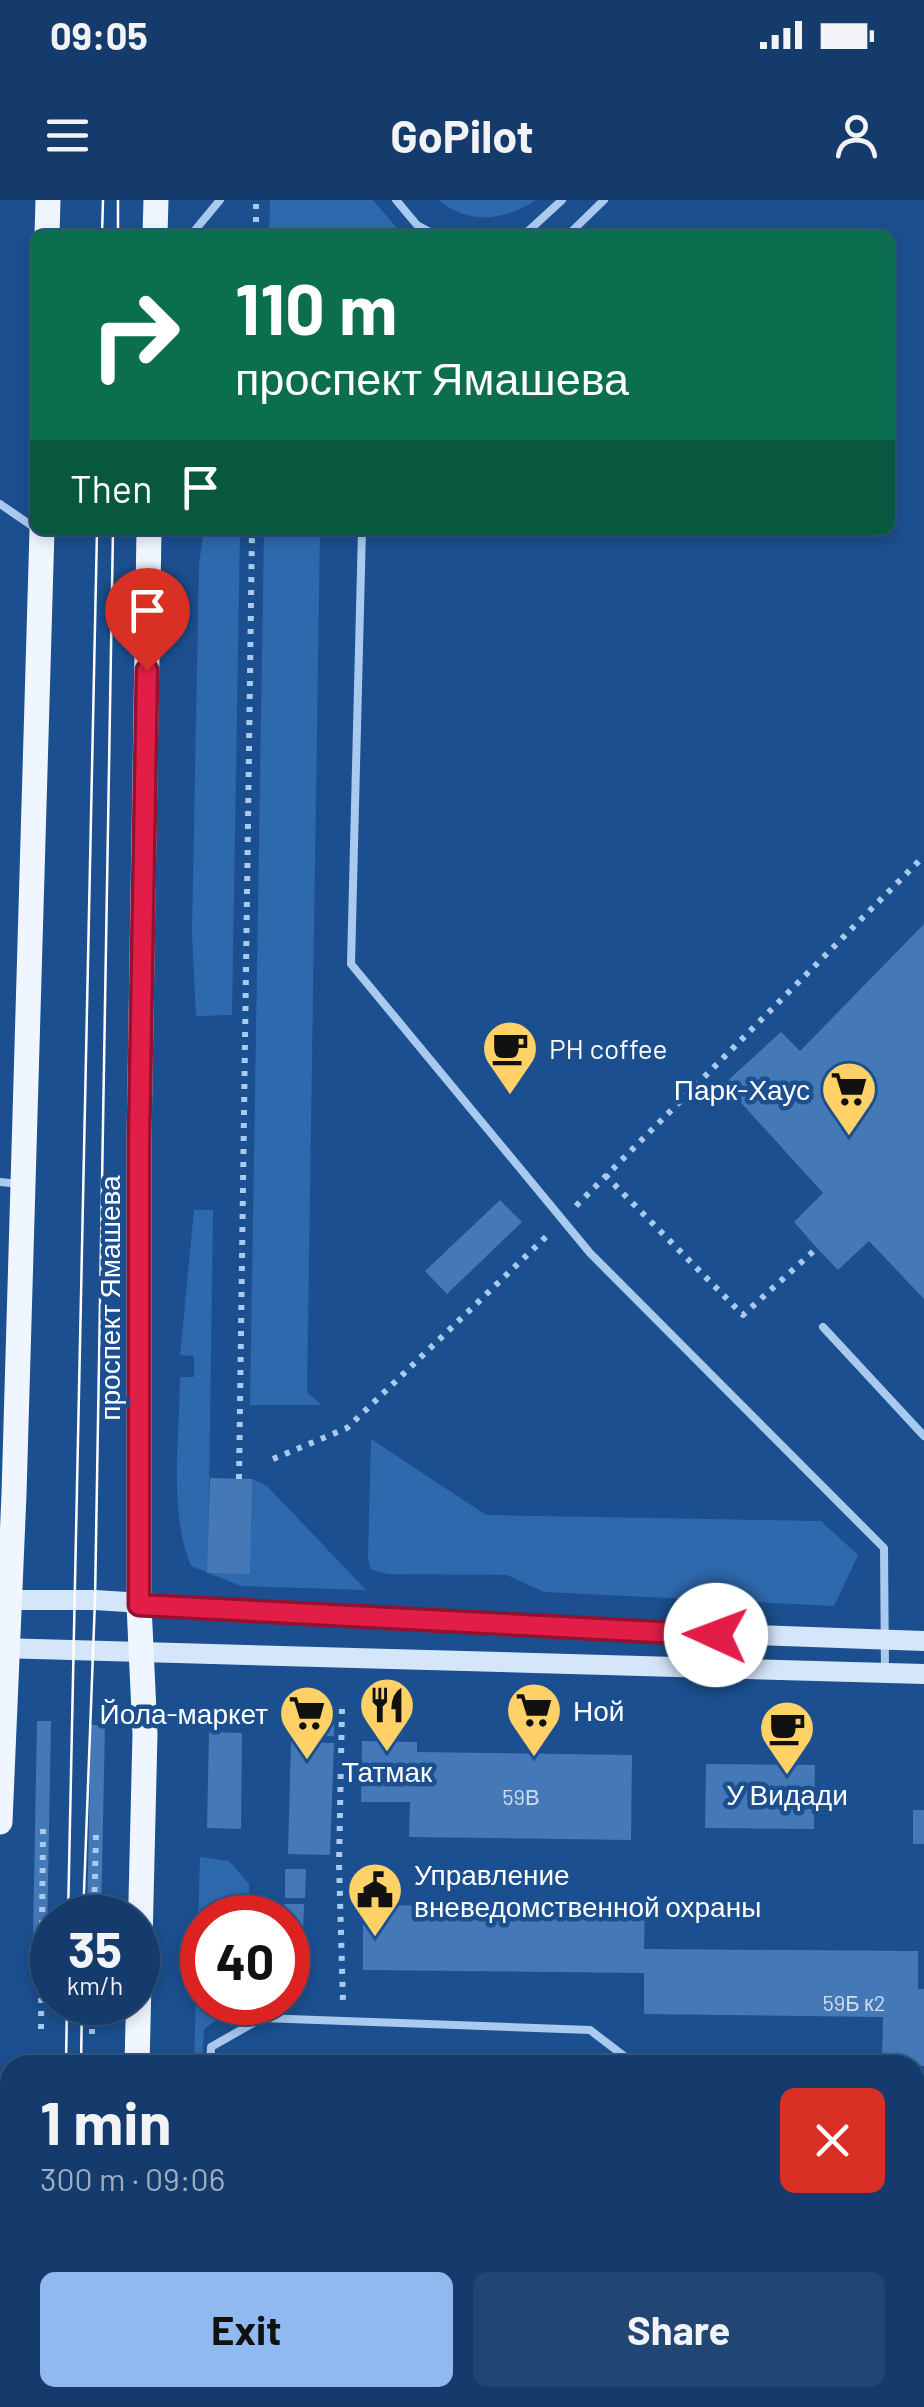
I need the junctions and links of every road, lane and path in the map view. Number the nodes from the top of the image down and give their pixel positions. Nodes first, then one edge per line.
1 (48, 200) edge
2 (156, 200) edge
3 (220, 200) edge
4 (256, 200) edge
5 (396, 200) edge
6 (562, 200) edge
7 (604, 200) edge
8 (417, 225) junction
9 (47, 230) edge
10 (155, 230) edge
11 (195, 230) edge
12 (256, 230) edge
13 (420, 230) edge
14 (426, 230) edge
15 (531, 230) edge
16 (573, 230) edge
17 (0, 504) edge
18 (30, 524) edge
19 (39, 535) edge
20 (150, 535) edge
21 (252, 535) edge
22 (362, 535) edge
23 (924, 856) edge
24 (605, 1175) junction
25 (12, 1183) edge
26 (562, 1221) junction
27 (817, 1248) dead end
28 (823, 1327) dead end
29 (924, 1436) edge
30 (273, 1459) dead end
31 (239, 1479) dead end
32 (5, 1600) edge
33 (139, 1605) junction
34 (885, 1640) junction
35 (924, 1640) edge
36 (4, 1648) edge
37 (141, 1654) junction
38 (885, 1674) junction
39 (924, 1674) edge
40 (342, 1709) dead end
41 (0, 1822) edge
42 (43, 1829) dead end
43 (96, 1833) dead end
44 (95, 1895) edge
45 (344, 2022) junction
46 (92, 2025) edge
47 (41, 2030) dead end
48 (92, 2034) dead end
49 (137, 2055) edge
50 (211, 2055) edge
51 (623, 2055) edge

1 - 9 main road
2 - 10 main road
3 - 11 lane
4 - 12 path
5 - 8 lane
6 - 15 lane
7 - 16 lane
8 - 13 lane
8 - 14 lane
17 - 18 lane
19 - 25 main road
20 - 33 main road, проспект Ямашева
21 - 31 path
22 - 26 lane
23 - 24 path
24 - 26 path
24 - 27 path
25 - 32 main road
26 - 30 path
26 - 34 lane
28 - 29 lane
32 - 33 street
32 - 36 main road
33 - 34 street
33 - 37 main road, проспект Ямашева
34 - 35 street
34 - 38 lane
36 - 37 street
36 - 41 main road
37 - 38 street
37 - 49 main road, проспект Ямашева
38 - 39 street
40 - 45 path
42 - 47 path
43 - 44 path
45 - 50 lane
45 - 51 lane
46 - 48 path

